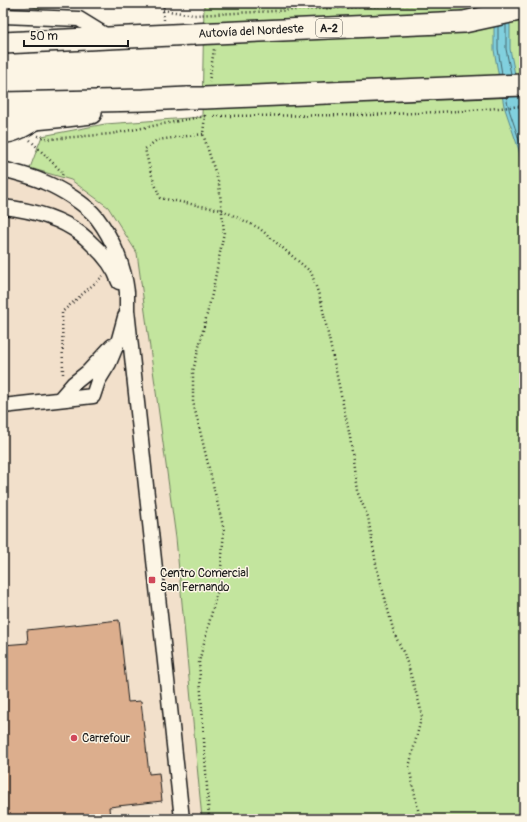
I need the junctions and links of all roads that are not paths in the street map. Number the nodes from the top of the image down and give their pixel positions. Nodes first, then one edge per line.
1 (524, 9) edge
2 (3, 16) edge
3 (524, 19) edge
4 (464, 22) junction
5 (110, 38) junction
6 (3, 43) edge
7 (524, 85) edge
8 (144, 100) junction
9 (3, 103) edge
10 (17, 131) edge
11 (3, 136) edge
12 (3, 169) edge
13 (3, 207) edge
14 (127, 310) junction
15 (119, 339) junction
16 (60, 399) junction
17 (3, 406) edge
18 (182, 819) edge

1 - 4 highway
2 - 5 lane
3 - 4 highway, Autovía del Nordeste / A-2
4 - 5 highway, Autovía del Nordeste / A-2, bridge
5 - 6 highway, Autovía del Nordeste / A-2
7 - 8 highway, bridge
8 - 9 highway
8 - 10 highway
10 - 11 lane
12 - 14 lane
13 - 14 lane
14 - 15 lane
14 - 18 lane
15 - 16 lane
15 - 16 lane
16 - 17 lane

